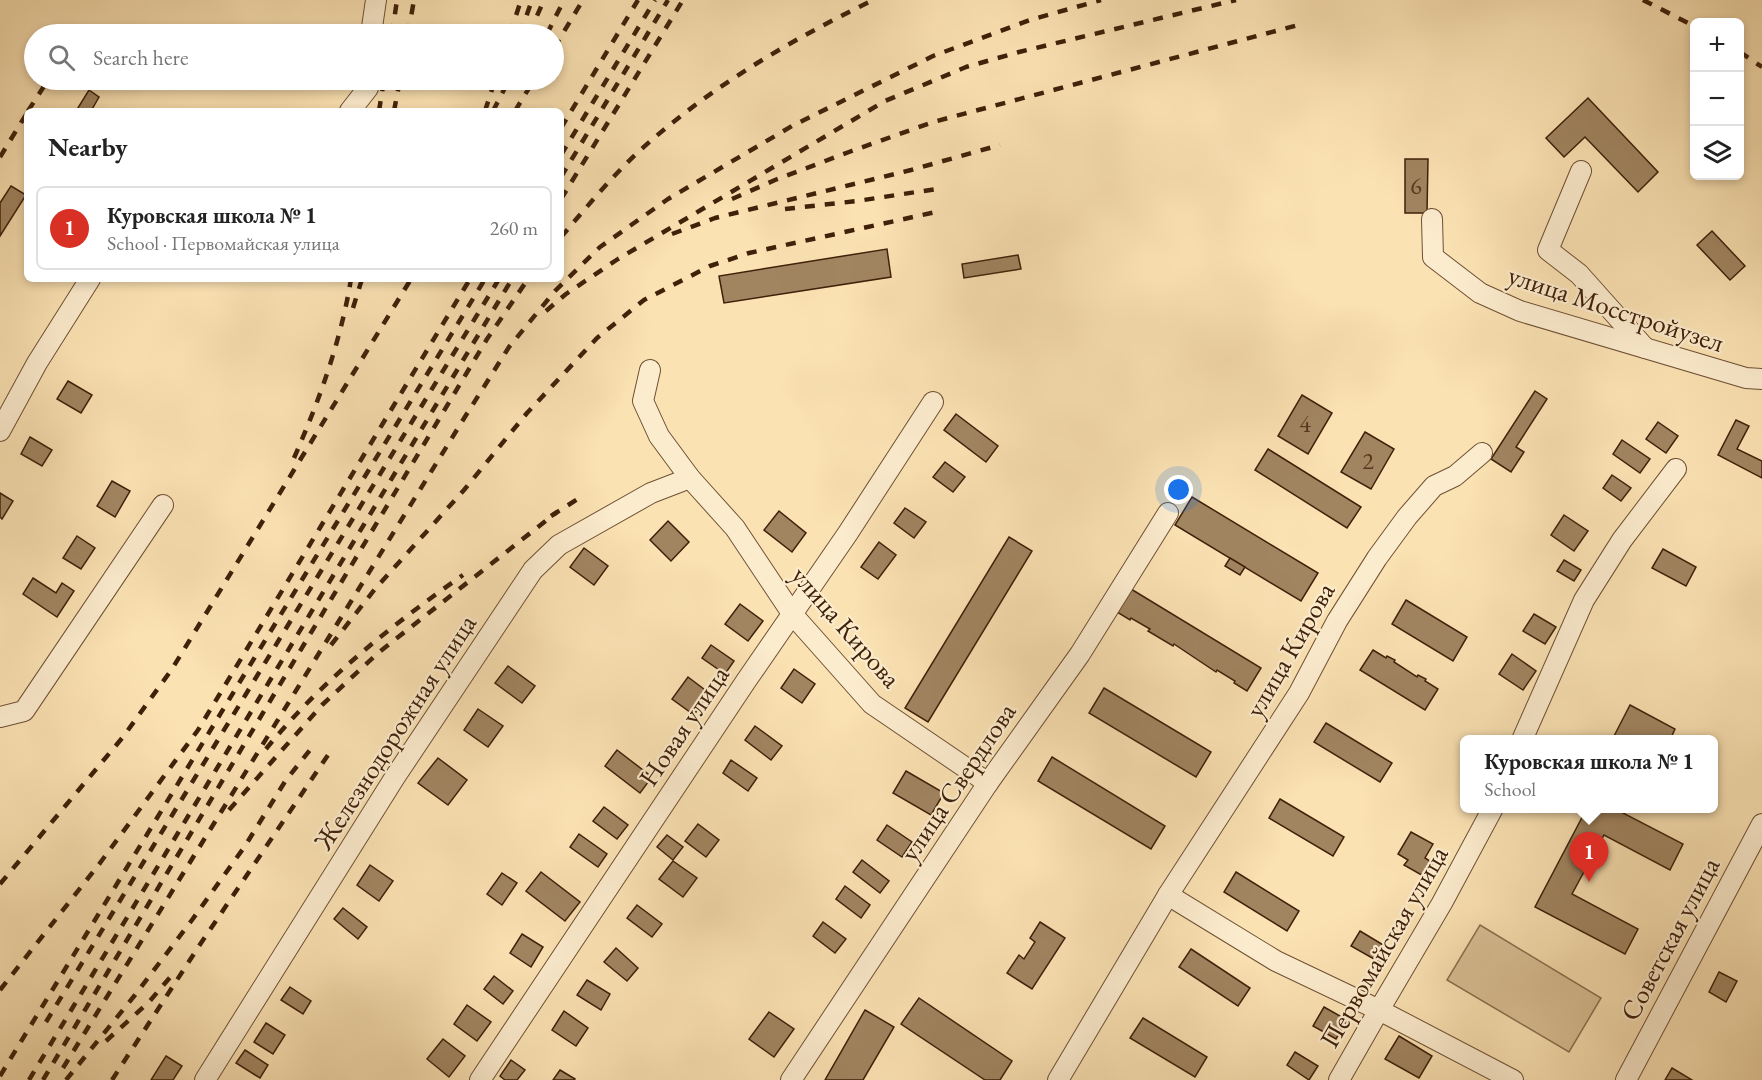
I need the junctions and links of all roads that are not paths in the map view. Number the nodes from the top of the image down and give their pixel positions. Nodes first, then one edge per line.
1 (376, 0) edge
2 (372, 24) edge
3 (366, 90) edge
4 (352, 108) edge
5 (1581, 171) dead end
6 (1432, 219) dead end
7 (88, 282) edge
8 (1646, 348) junction
9 (650, 370) dead end
10 (1762, 379) edge
11 (933, 402) dead end
12 (0, 431) edge
13 (1482, 453) dead end
14 (1676, 469) dead end
15 (690, 478) junction
16 (163, 505) dead end
17 (1168, 513) dead end
18 (793, 615) junction
19 (0, 717) edge
20 (1524, 735) edge
21 (988, 783) junction
22 (1490, 813) edge
23 (1762, 824) edge
24 (1168, 895) junction
25 (1378, 1010) junction
26 (205, 1080) edge
27 (480, 1080) edge
28 (791, 1080) edge
29 (1058, 1080) edge
30 (1340, 1080) edge
31 (1513, 1080) edge
32 (1626, 1080) edge

1 - 2 street
3 - 4 street
5 - 8 street
6 - 8 street, улица Мосстройузел
7 - 12 street
8 - 10 street, улица Мосстройузел
9 - 15 street, улица Кирова
11 - 18 street, Новая улица
13 - 24 street, улица Кирова
14 - 20 street
15 - 18 street, улица Кирова
15 - 26 street, Железнодорожная улица
16 - 19 street
17 - 21 street, улица Свердлова
18 - 21 street, улица Кирова
18 - 27 street, Новая улица
21 - 28 street, улица Свердлова
22 - 25 street, Первомайская улица
23 - 32 street, Советская улица
24 - 25 street
24 - 29 street, улица Кирова
25 - 30 street, Первомайская улица
25 - 31 street

